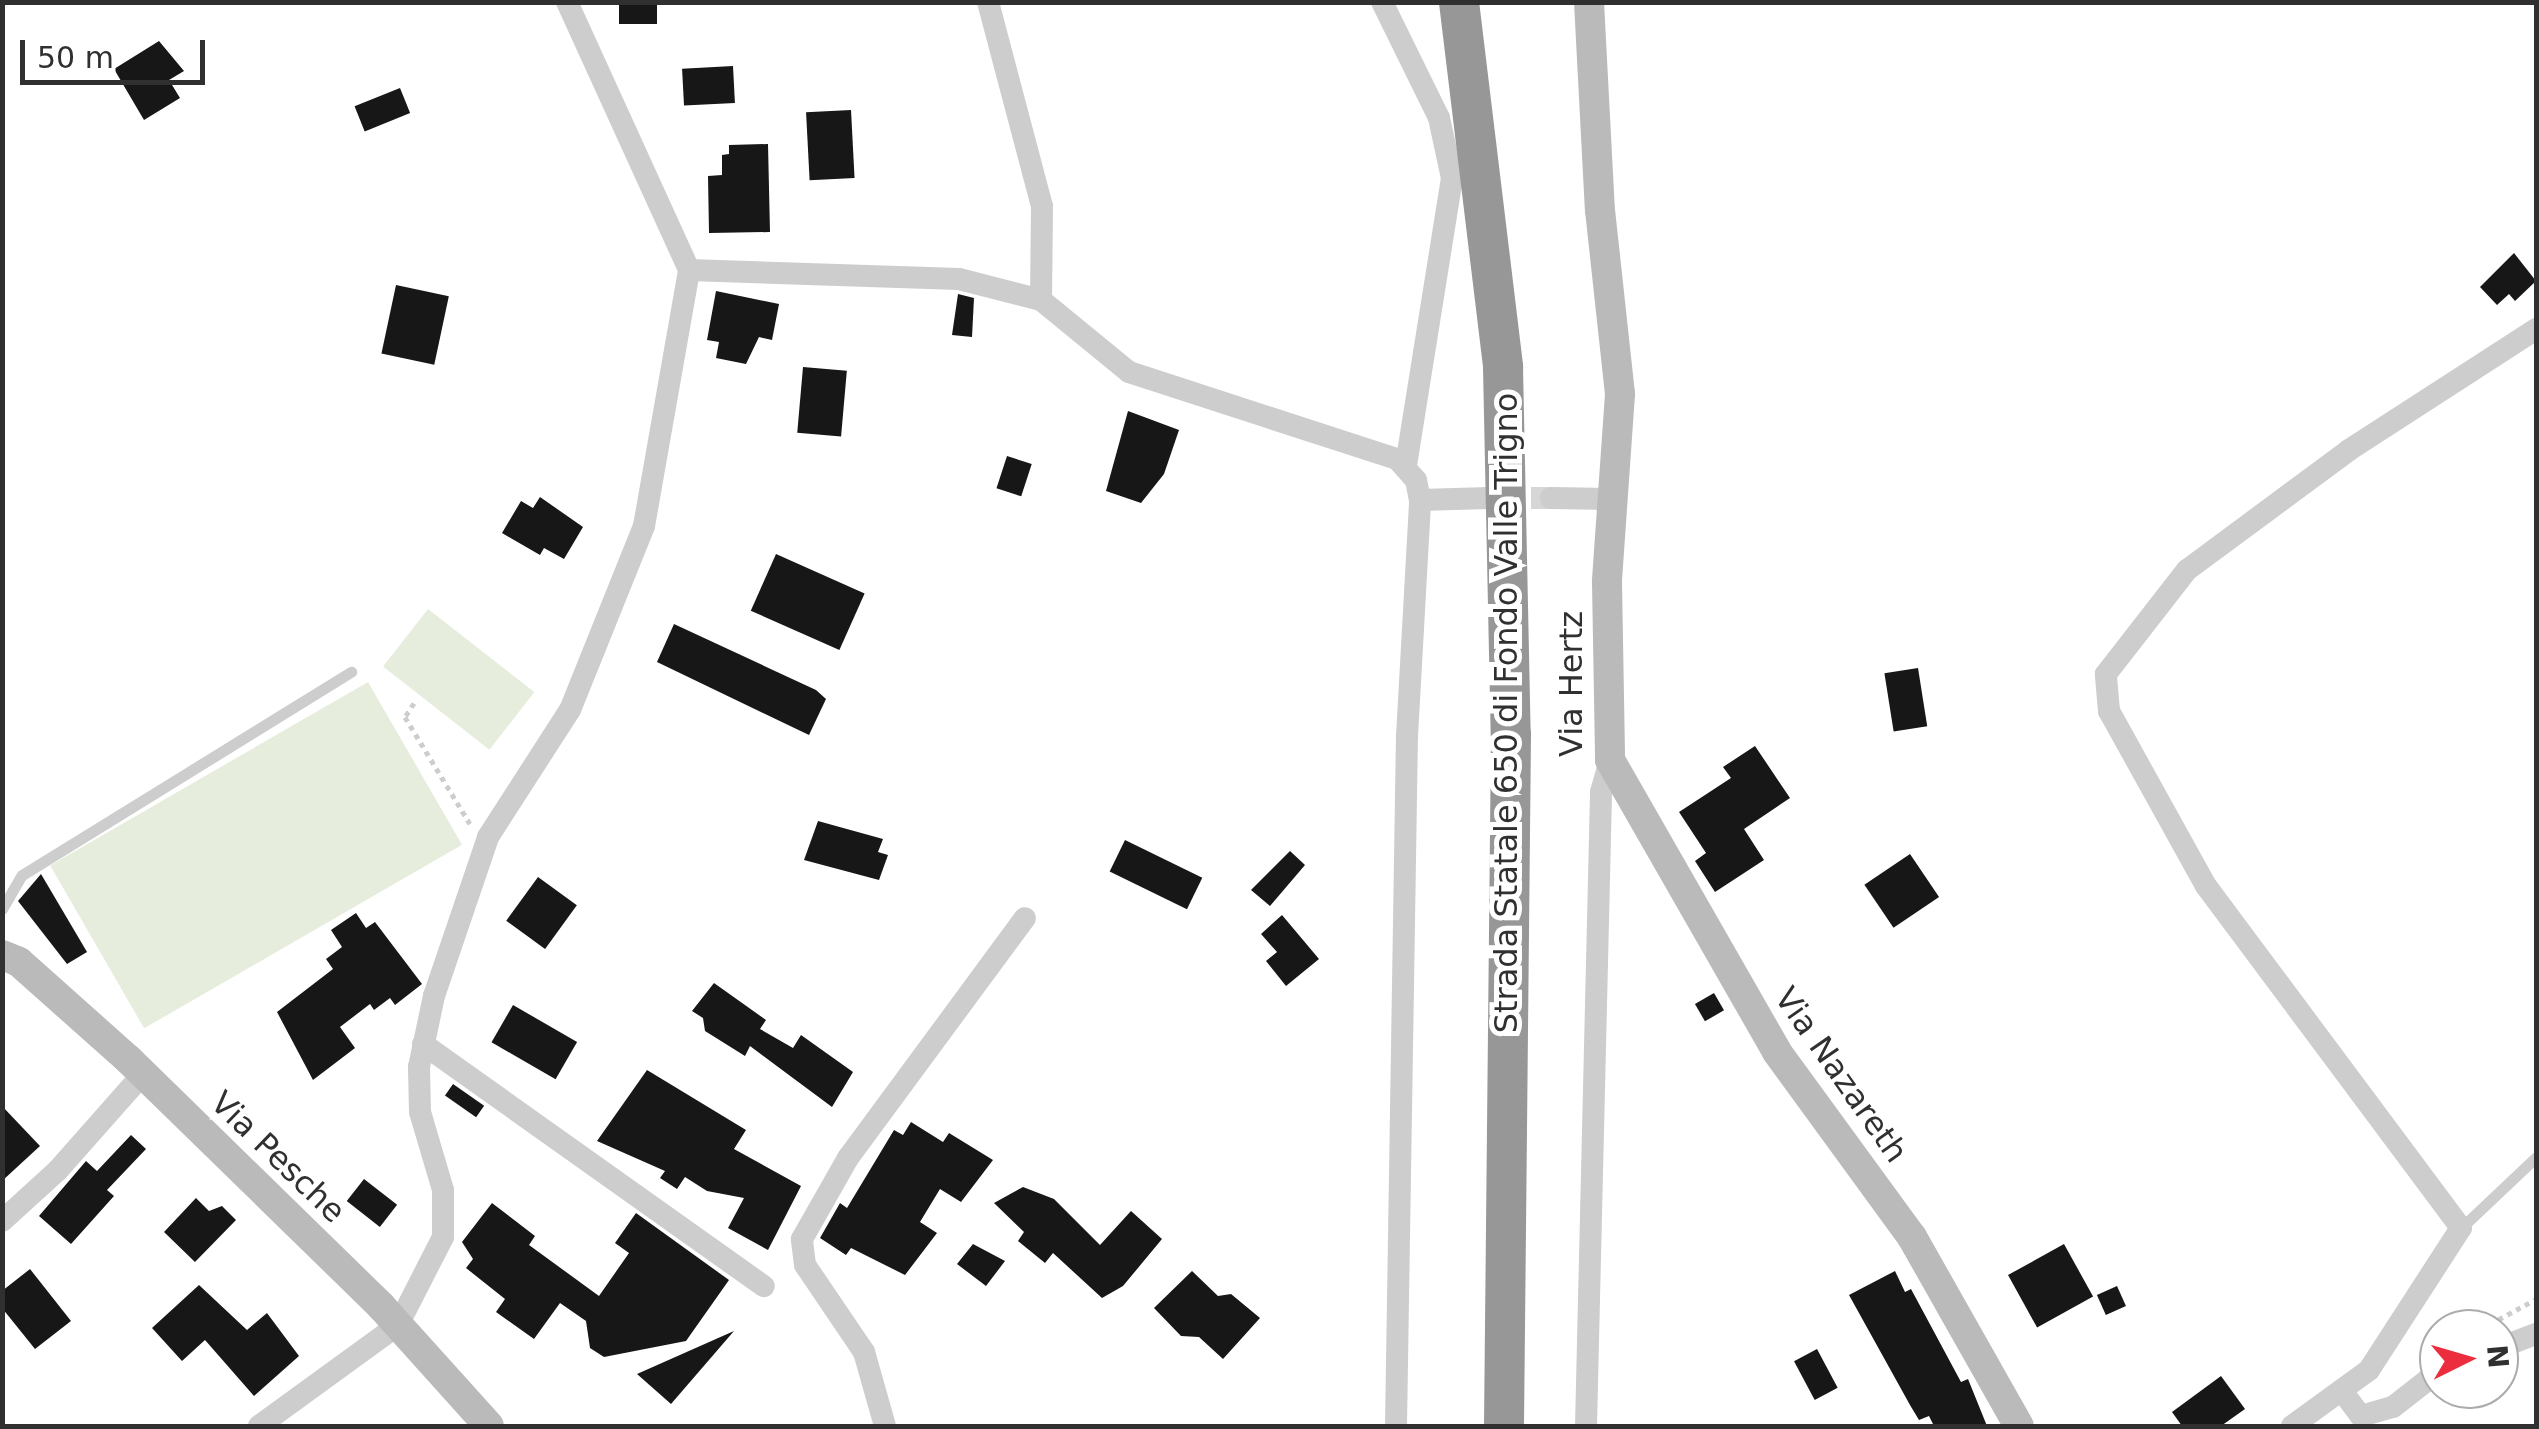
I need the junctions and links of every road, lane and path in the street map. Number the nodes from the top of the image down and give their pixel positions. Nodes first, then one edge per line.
1 (567, 2) edge
2 (988, 2) edge
3 (1382, 2) edge
4 (1459, 2) edge
5 (1589, 2) edge
6 (689, 270) junction
7 (1040, 300) junction
8 (2536, 329) edge
9 (1406, 466) junction
10 (1489, 498) tunnel mouth
11 (1552, 498) tunnel mouth
12 (1611, 499) junction
13 (1420, 500) junction
14 (351, 672) dead end
15 (414, 704) dead end
16 (1610, 760) junction
17 (488, 838) junction
18 (2, 909) edge
19 (1026, 918) dead end
20 (2, 955) edge
21 (423, 1044) junction
22 (143, 1074) junction
23 (2536, 1157) edge
24 (2, 1221) edge
25 (2461, 1228) junction
26 (764, 1286) dead end
27 (398, 1325) junction
28 (2419, 1386) edge
29 (2342, 1391) junction
30 (259, 1426) edge
31 (489, 1426) edge
32 (886, 1426) edge
33 (1396, 1426) edge
34 (1504, 1426) edge
35 (1586, 1426) edge
36 (2019, 1426) edge
37 (2292, 1426) edge

1 - 6 street
2 - 7 street
3 - 9 street
4 - 34 highway, Strada Statale 650 di Fondo Valle Trigno
5 - 12 street, Via Hertz
6 - 7 street
6 - 17 street
7 - 9 street
8 - 25 street
9 - 13 street
10 - 13 street
11 - 12 street
12 - 16 street, Via Hertz
13 - 33 street
14 - 18 lane
15 - 17 path
16 - 35 street, Via Hertz
16 - 36 street, Via Nazareth
17 - 21 street
19 - 32 street
20 - 22 street, Via Pesche
21 - 26 street
21 - 27 street
22 - 24 street
22 - 27 street, Via Pesche
23 - 25 lane
25 - 29 street
27 - 30 street
27 - 31 street, Via Pesche
28 - 29 street
29 - 37 street

